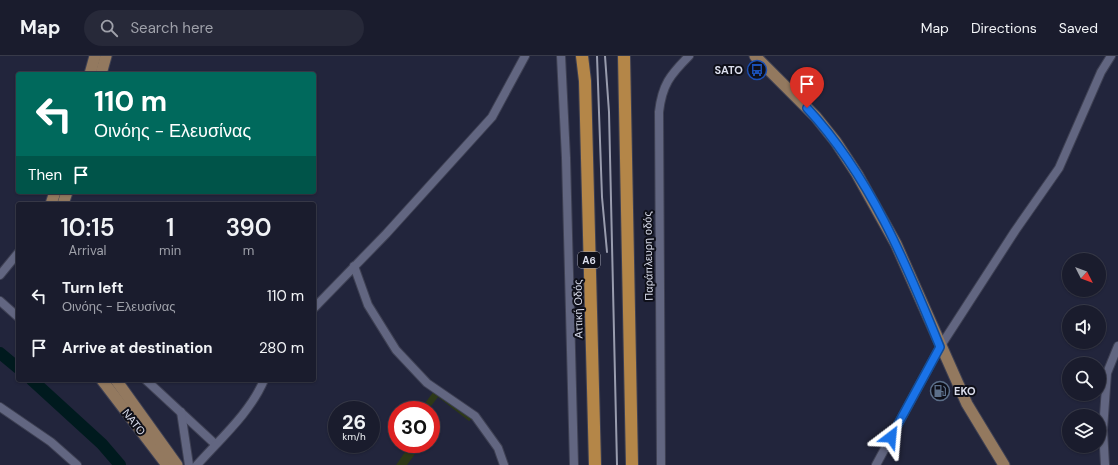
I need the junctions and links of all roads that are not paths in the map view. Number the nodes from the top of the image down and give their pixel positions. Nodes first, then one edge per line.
1 (95, 56) edge
2 (106, 56) edge
3 (525, 56) edge
4 (561, 56) edge
5 (582, 56) edge
6 (624, 56) edge
7 (689, 56) edge
8 (755, 56) edge
9 (1111, 56) edge
10 (91, 72) edge
11 (102, 72) edge
12 (16, 255) edge
13 (354, 266) junction
14 (0, 275) edge
15 (0, 301) edge
16 (316, 306) edge
17 (16, 315) edge
18 (1118, 346) edge
19 (940, 347) junction
20 (104, 382) edge
21 (117, 382) edge
22 (148, 382) edge
23 (263, 382) edge
24 (0, 407) edge
25 (181, 412) junction
26 (215, 444) junction
27 (77, 465) edge
28 (167, 465) edge
29 (177, 465) edge
30 (190, 465) edge
31 (197, 465) edge
32 (504, 465) edge
33 (574, 465) edge
34 (594, 465) edge
35 (632, 465) edge
36 (661, 465) edge
37 (876, 465) edge
38 (1004, 465) edge
39 (1105, 465) edge

1 - 10 main road
2 - 11 main road
3 - 13 street
4 - 33 street
5 - 34 highway, Αττική Οδός / Α6
6 - 35 highway
7 - 36 street, Παράπλευρη οδός
8 - 19 main road
9 - 19 street
12 - 14 street
13 - 16 street
13 - 32 street
15 - 17 street
18 - 39 street
19 - 37 street
19 - 38 main road
20 - 28 main road, ΝΑΤΟ
21 - 29 main road, ΝΑΤΟ
22 - 25 street
23 - 26 street
24 - 27 street
25 - 26 street
25 - 30 street
26 - 31 street

